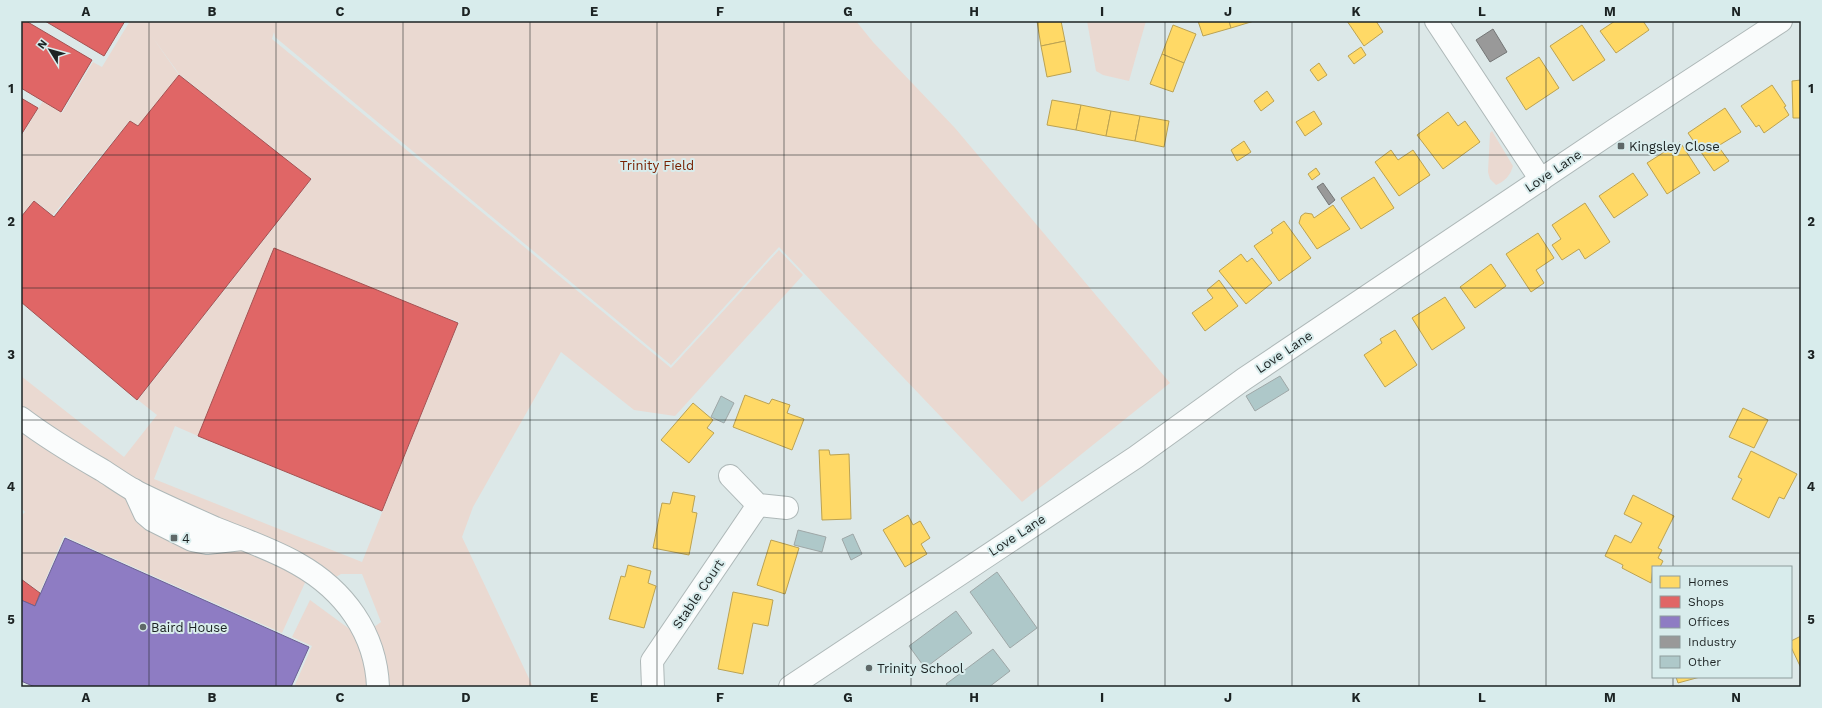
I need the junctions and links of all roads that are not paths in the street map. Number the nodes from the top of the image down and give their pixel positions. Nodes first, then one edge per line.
1 (1436, 21) edge
2 (1781, 21) edge
3 (1541, 180) junction
4 (21, 418) edge
5 (730, 476) dead end
6 (758, 505) junction
7 (787, 508) dead end
8 (378, 687) edge
9 (653, 687) edge
10 (790, 687) edge

1 - 3 street
2 - 3 street, Love Lane
3 - 10 street, Love Lane
4 - 8 street
5 - 6 street
6 - 7 street
6 - 9 street, Stable Court

